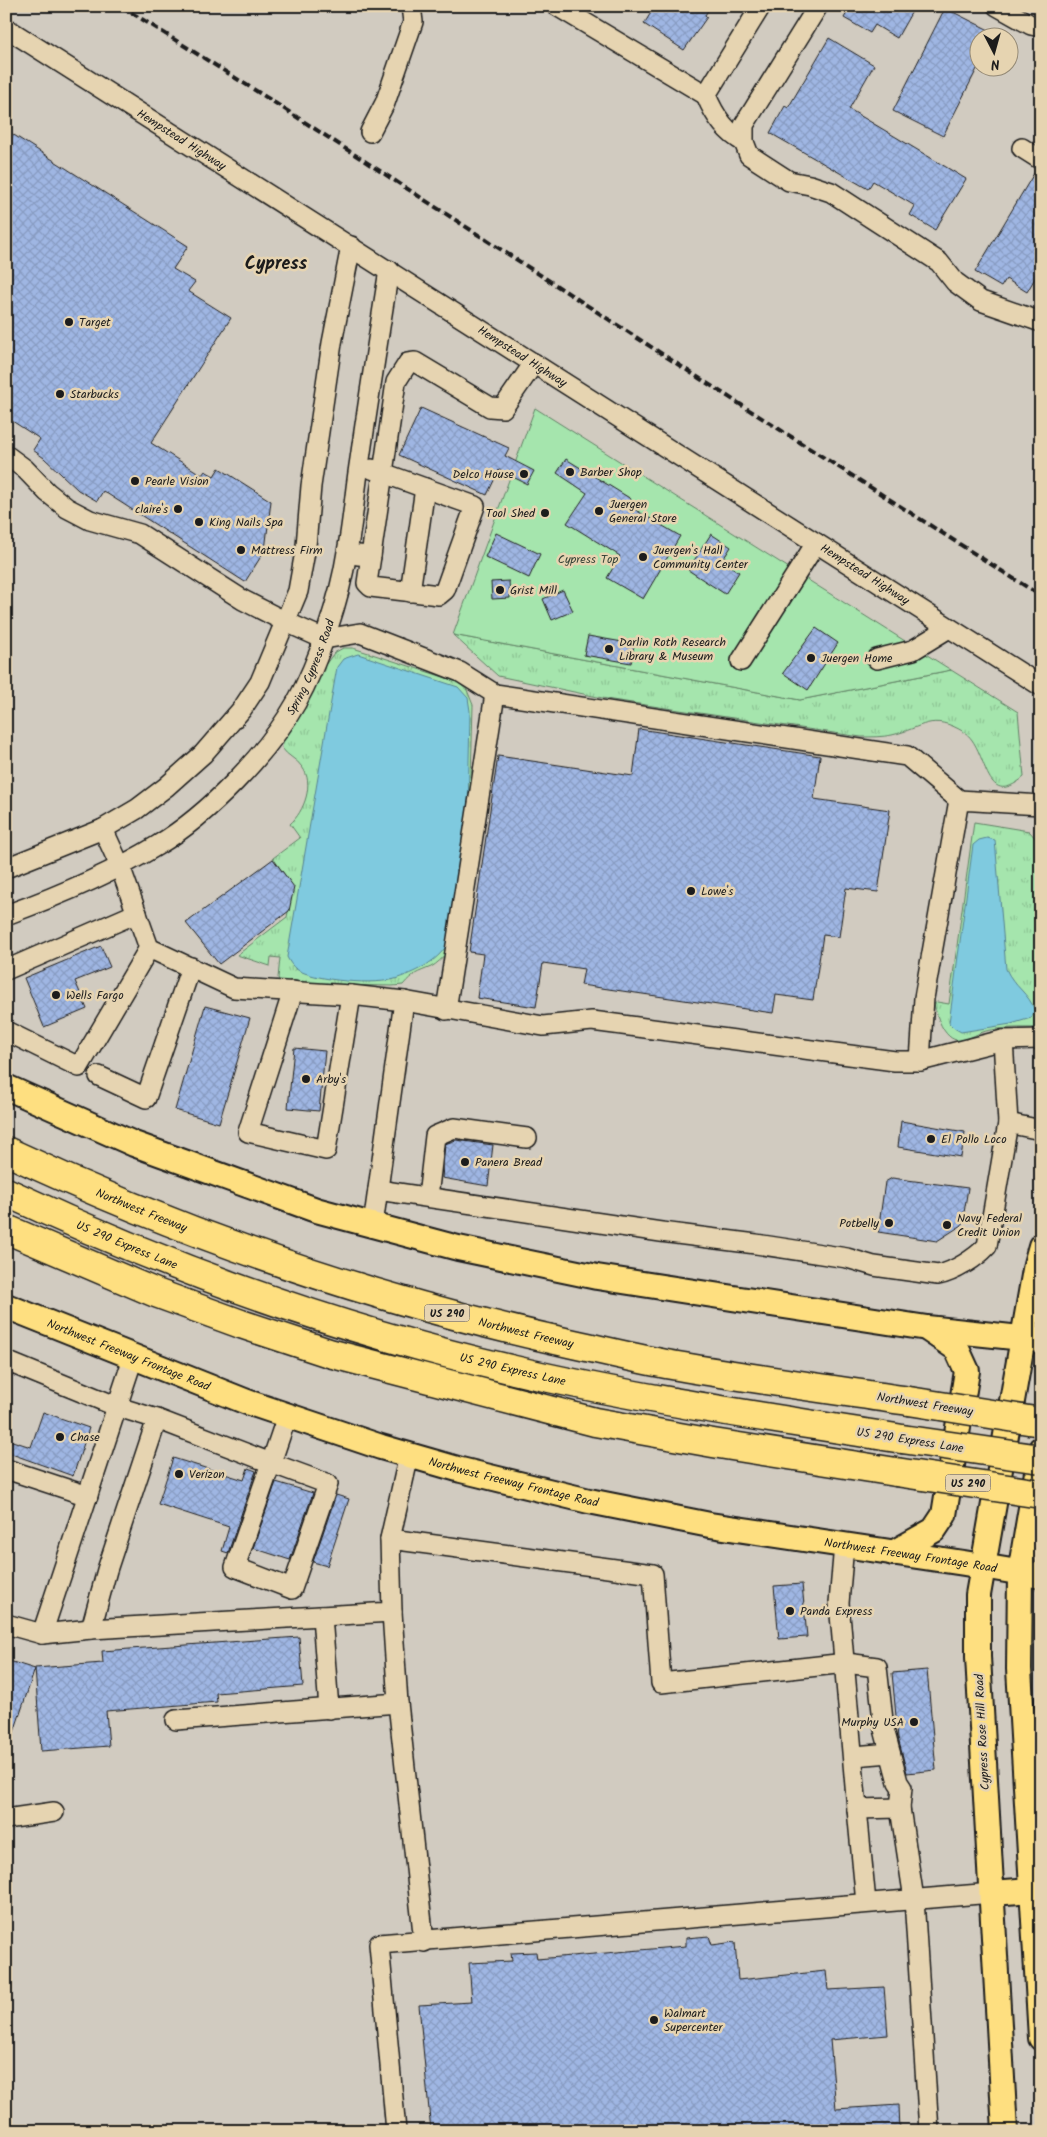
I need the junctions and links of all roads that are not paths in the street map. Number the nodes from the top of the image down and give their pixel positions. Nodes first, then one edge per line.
1 (411, 6) edge
2 (556, 6) edge
3 (761, 6) edge
4 (818, 6) edge
5 (997, 6) edge
6 (1041, 27) edge
7 (6, 28) edge
8 (706, 95) junction
9 (370, 132) dead end
10 (744, 142) junction
11 (1022, 148) dead end
12 (1041, 160) edge
13 (350, 246) junction
14 (389, 270) junction
15 (1041, 322) edge
16 (534, 363) junction
17 (6, 455) edge
18 (359, 464) junction
19 (382, 472) junction
20 (425, 488) junction
21 (816, 543) junction
22 (347, 554) junction
23 (371, 556) junction
24 (410, 592) junction
25 (286, 622) junction
26 (949, 628) junction
27 (324, 639) junction
28 (877, 659) dead end
29 (741, 661) dead end
30 (1041, 686) edge
31 (495, 694) junction
32 (958, 800) junction
33 (1041, 805) edge
34 (103, 828) junction
35 (7, 866) edge
36 (120, 866) junction
37 (137, 913) junction
38 (6, 915) edge
39 (149, 948) junction
40 (190, 967) junction
41 (6, 970) edge
42 (294, 991) junction
43 (350, 995) junction
44 (404, 1002) junction
45 (446, 1010) junction
46 (6, 1031) edge
47 (1041, 1039) edge
48 (1003, 1040) junction
49 (920, 1061) junction
50 (99, 1076) dead end
51 (6, 1087) edge
52 (1008, 1123) junction
53 (1041, 1130) edge
54 (527, 1138) dead end
55 (6, 1151) edge
56 (378, 1190) junction
57 (6, 1192) edge
58 (428, 1197) junction
59 (372, 1225) junction
60 (6, 1229) edge
61 (1041, 1246) edge
62 (6, 1306) edge
63 (927, 1328) junction
64 (1033, 1339) edge
65 (133, 1358) junction
66 (7, 1366) edge
67 (118, 1407) junction
68 (287, 1416) junction
69 (157, 1419) junction
70 (1041, 1422) edge
71 (1041, 1449) edge
72 (409, 1455) junction
73 (1041, 1459) edge
74 (271, 1463) junction
75 (6, 1469) edge
76 (1041, 1494) edge
77 (88, 1496) junction
78 (390, 1539) junction
79 (844, 1545) junction
80 (893, 1553) junction
81 (983, 1566) junction
82 (1030, 1575) edge
83 (292, 1589) junction
84 (392, 1612) junction
85 (322, 1616) junction
86 (299, 1618) junction
87 (6, 1624) edge
88 (91, 1629) junction
89 (42, 1634) junction
90 (846, 1663) junction
91 (398, 1703) junction
92 (329, 1709) junction
93 (176, 1720) dead end
94 (890, 1752) junction
95 (854, 1756) junction
96 (900, 1808) junction
97 (857, 1810) junction
98 (54, 1812) dead end
99 (6, 1819) edge
100 (1036, 1890) edge
101 (992, 1893) junction
102 (914, 1900) junction
103 (866, 1903) junction
104 (424, 1942) junction
105 (1041, 2038) edge
106 (396, 2131) edge
107 (929, 2131) edge
108 (1005, 2131) edge

1 - 9 street
2 - 8 street
3 - 8 street
4 - 10 street
5 - 6 street
7 - 13 street, Hempstead Highway
8 - 10 street
10 - 15 street
11 - 12 street
13 - 14 street, Hempstead Highway
13 - 25 street
14 - 16 street, Hempstead Highway
14 - 18 street, Spring Cypress Road
16 - 19 street
16 - 21 street, Hempstead Highway
17 - 25 street
18 - 19 street
18 - 22 street, Spring Cypress Road
19 - 20 street
19 - 23 street
20 - 24 street
20 - 24 street
21 - 26 street, Hempstead Highway
21 - 29 street
22 - 23 street
22 - 27 street, Spring Cypress Road
23 - 24 street
25 - 27 street
25 - 34 street
26 - 28 street
26 - 30 street, Hempstead Highway
27 - 31 street
27 - 36 street, Spring Cypress Road
31 - 32 street
31 - 45 street
32 - 33 street
32 - 49 street
34 - 35 street
34 - 36 street
36 - 37 street
36 - 38 street, Spring Cypress Road
37 - 39 street
37 - 41 street
39 - 40 street
39 - 46 street
40 - 42 street
40 - 50 street
42 - 43 street
42 - 43 street
43 - 44 street
44 - 45 street
44 - 56 street
45 - 49 street
47 - 48 street
48 - 49 street
48 - 52 street
51 - 59 main road
52 - 53 street
52 - 58 street
54 - 58 street
55 - 70 highway, Northwest Freeway / US 290, bridge
56 - 58 street
56 - 59 street
57 - 73 highway, US 290 Express Lane, bridge
59 - 63 main road
60 - 76 highway, US 290, bridge
61 - 64 main road, Cypress Rose Hill Road
62 - 65 main road, Northwest Freeway Frontage Road
63 - 64 main road
63 - 80 main road
64 - 81 main road, Cypress Rose Hill Road
65 - 67 street
65 - 68 main road, Northwest Freeway Frontage Road
66 - 67 street
67 - 69 street
67 - 77 street
68 - 72 main road, Northwest Freeway Frontage Road
68 - 74 street
69 - 74 street
69 - 88 street
71 - 82 main road
72 - 78 street
72 - 79 main road, Northwest Freeway Frontage Road
74 - 83 street
74 - 83 street
75 - 77 street
77 - 89 street
78 - 84 street
78 - 90 street
79 - 80 main road, Northwest Freeway Frontage Road
79 - 90 street
80 - 81 main road, Northwest Freeway Frontage Road
81 - 82 main road, Northwest Freeway Frontage Road
81 - 101 main road, Cypress Rose Hill Road
82 - 100 main road
83 - 86 street
84 - 85 street
84 - 91 street
85 - 86 street
85 - 92 street
86 - 88 street
87 - 89 street
88 - 89 street
90 - 94 street
90 - 95 street
91 - 92 street
91 - 104 street
92 - 93 street
94 - 95 street
94 - 96 street
95 - 97 street
96 - 97 street
96 - 102 street
97 - 103 street
98 - 99 street
100 - 101 main road
100 - 105 main road
101 - 102 street
101 - 108 main road, Cypress Rose Hill Road
102 - 103 street
102 - 107 street
103 - 104 street
104 - 106 street

